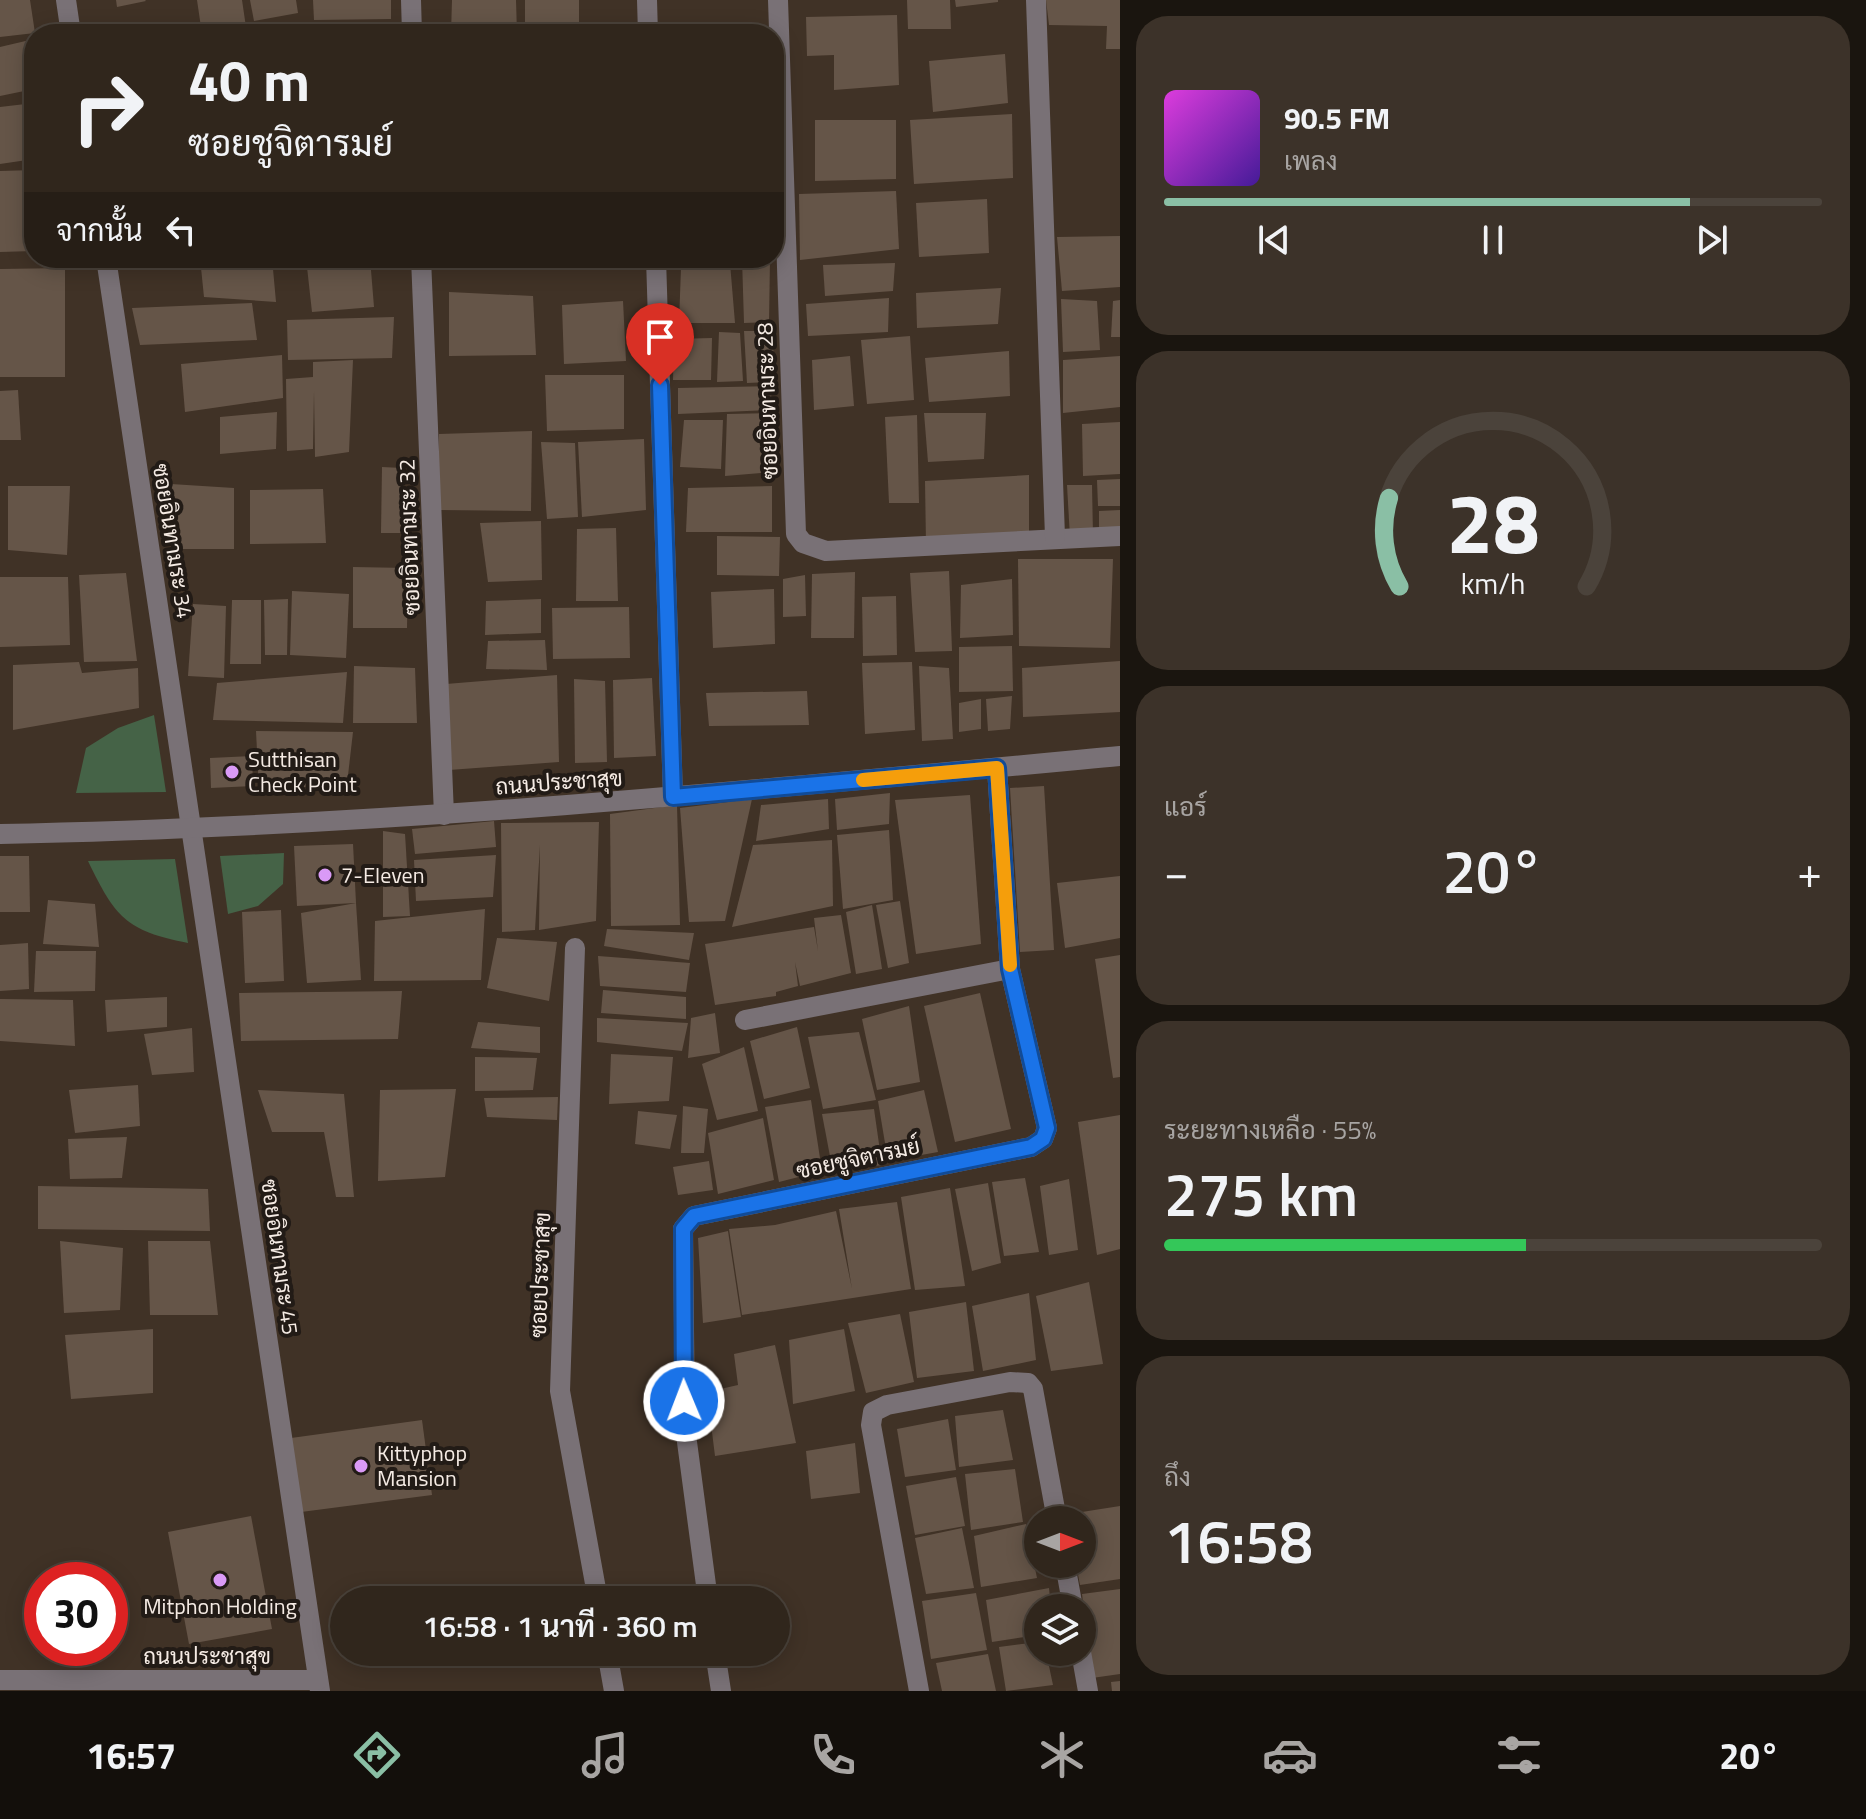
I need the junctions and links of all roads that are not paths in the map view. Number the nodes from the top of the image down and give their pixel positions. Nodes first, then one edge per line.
1 (66, 0) edge
2 (411, 0) edge
3 (647, 0) edge
4 (778, 0) edge
5 (1036, 0) edge
6 (70, 24) edge
7 (412, 24) edge
8 (648, 24) edge
9 (779, 24) edge
10 (784, 178) edge
11 (108, 268) edge
12 (421, 268) edge
13 (656, 268) edge
14 (1120, 536) edge
15 (1055, 537) junction
16 (1120, 756) edge
17 (997, 768) junction
18 (673, 797) junction
19 (444, 815) junction
20 (193, 830) junction
21 (0, 834) edge
22 (575, 948) dead end
23 (1010, 969) junction
24 (745, 1020) dead end
25 (1054, 1506) edge
26 (595, 1586) edge
27 (706, 1586) edge
28 (610, 1666) edge
29 (717, 1666) edge
30 (1084, 1666) edge
31 (0, 1680) edge
32 (319, 1685) edge
33 (614, 1691) edge
34 (721, 1691) edge
35 (919, 1691) edge
36 (1088, 1691) edge

1 - 6 street
2 - 7 street
3 - 8 street
4 - 9 street, ซอยอินทามระ 28
5 - 15 street
10 - 15 street, ซอยอินทามระ 28
11 - 20 street, ซอยอินทามระ 34
12 - 19 street, ซอยอินทามระ 32
13 - 18 street
14 - 15 street, ซอยอินทามระ 28
16 - 17 street, ถนนประชาสุข
17 - 18 street, ถนนประชาสุข
17 - 23 street, ซอยชูจิตารมย์
18 - 19 street, ถนนประชาสุข
19 - 20 street, ถนนประชาสุข
20 - 21 street, ถนนประชาสุข
20 - 32 street, ซอยอินทามระ 45
22 - 26 street, ซอยประชาสุข
23 - 24 street
23 - 27 street, ซอยชูจิตารมย์
25 - 35 street
28 - 33 street
29 - 34 street
30 - 36 street
31 - 32 street, ถนนประชาสุข

